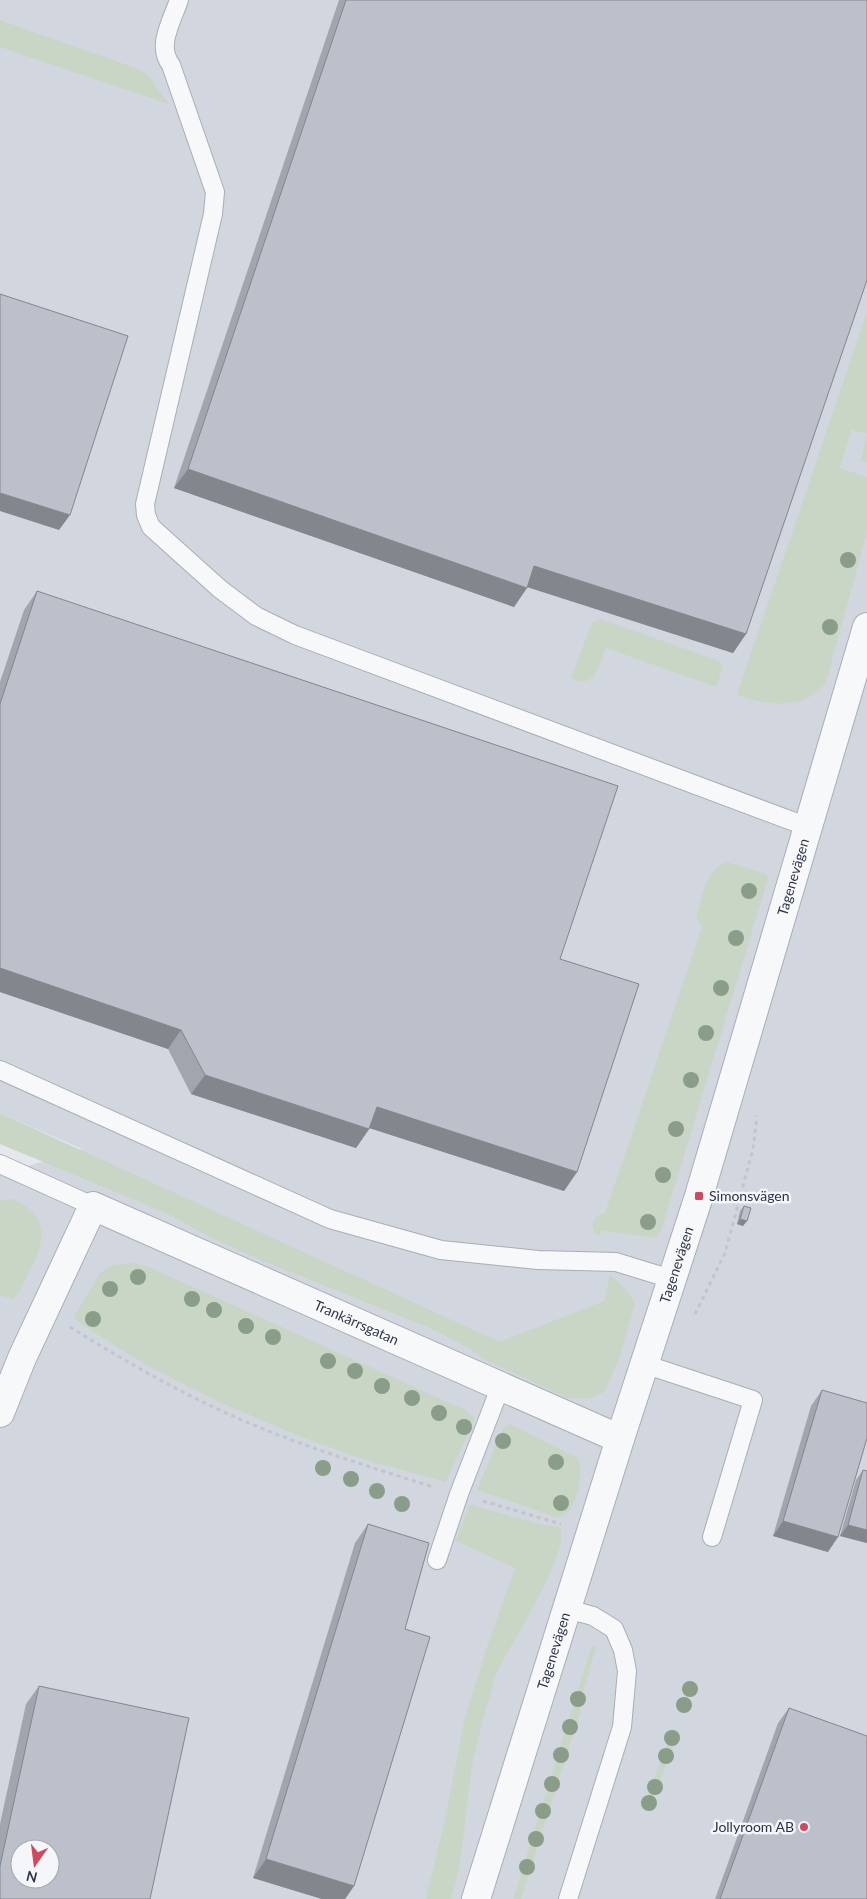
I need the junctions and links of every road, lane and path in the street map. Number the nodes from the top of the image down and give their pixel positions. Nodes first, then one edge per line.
1 (179, 0) edge
2 (867, 627) edge
3 (808, 827) junction
4 (0, 1070) edge
5 (0, 1164) edge
6 (93, 1206) junction
7 (671, 1278) junction
8 (43, 1311) junction
9 (644, 1364) junction
10 (500, 1388) junction
11 (0, 1414) edge
12 (620, 1439) junction
13 (458, 1494) junction
14 (590, 1533) junction
15 (712, 1537) dead end
16 (437, 1560) dead end
17 (567, 1609) junction
18 (476, 1899) edge
19 (568, 1899) edge

1 - 3 lane
2 - 3 street, Tagenevägen
3 - 7 street, Tagenevägen
4 - 7 lane
5 - 6 lane, Trankärrsgatan
6 - 8 street
6 - 10 street, Trankärrsgatan
7 - 9 street, Tagenevägen
8 - 11 street
8 - 13 path
9 - 12 street, Tagenevägen
9 - 15 lane
10 - 12 street, Trankärrsgatan
10 - 13 lane
12 - 14 street, Tagenevägen
13 - 14 path
13 - 16 lane
14 - 17 street, Tagenevägen
17 - 18 street, Tagenevägen
17 - 19 lane

